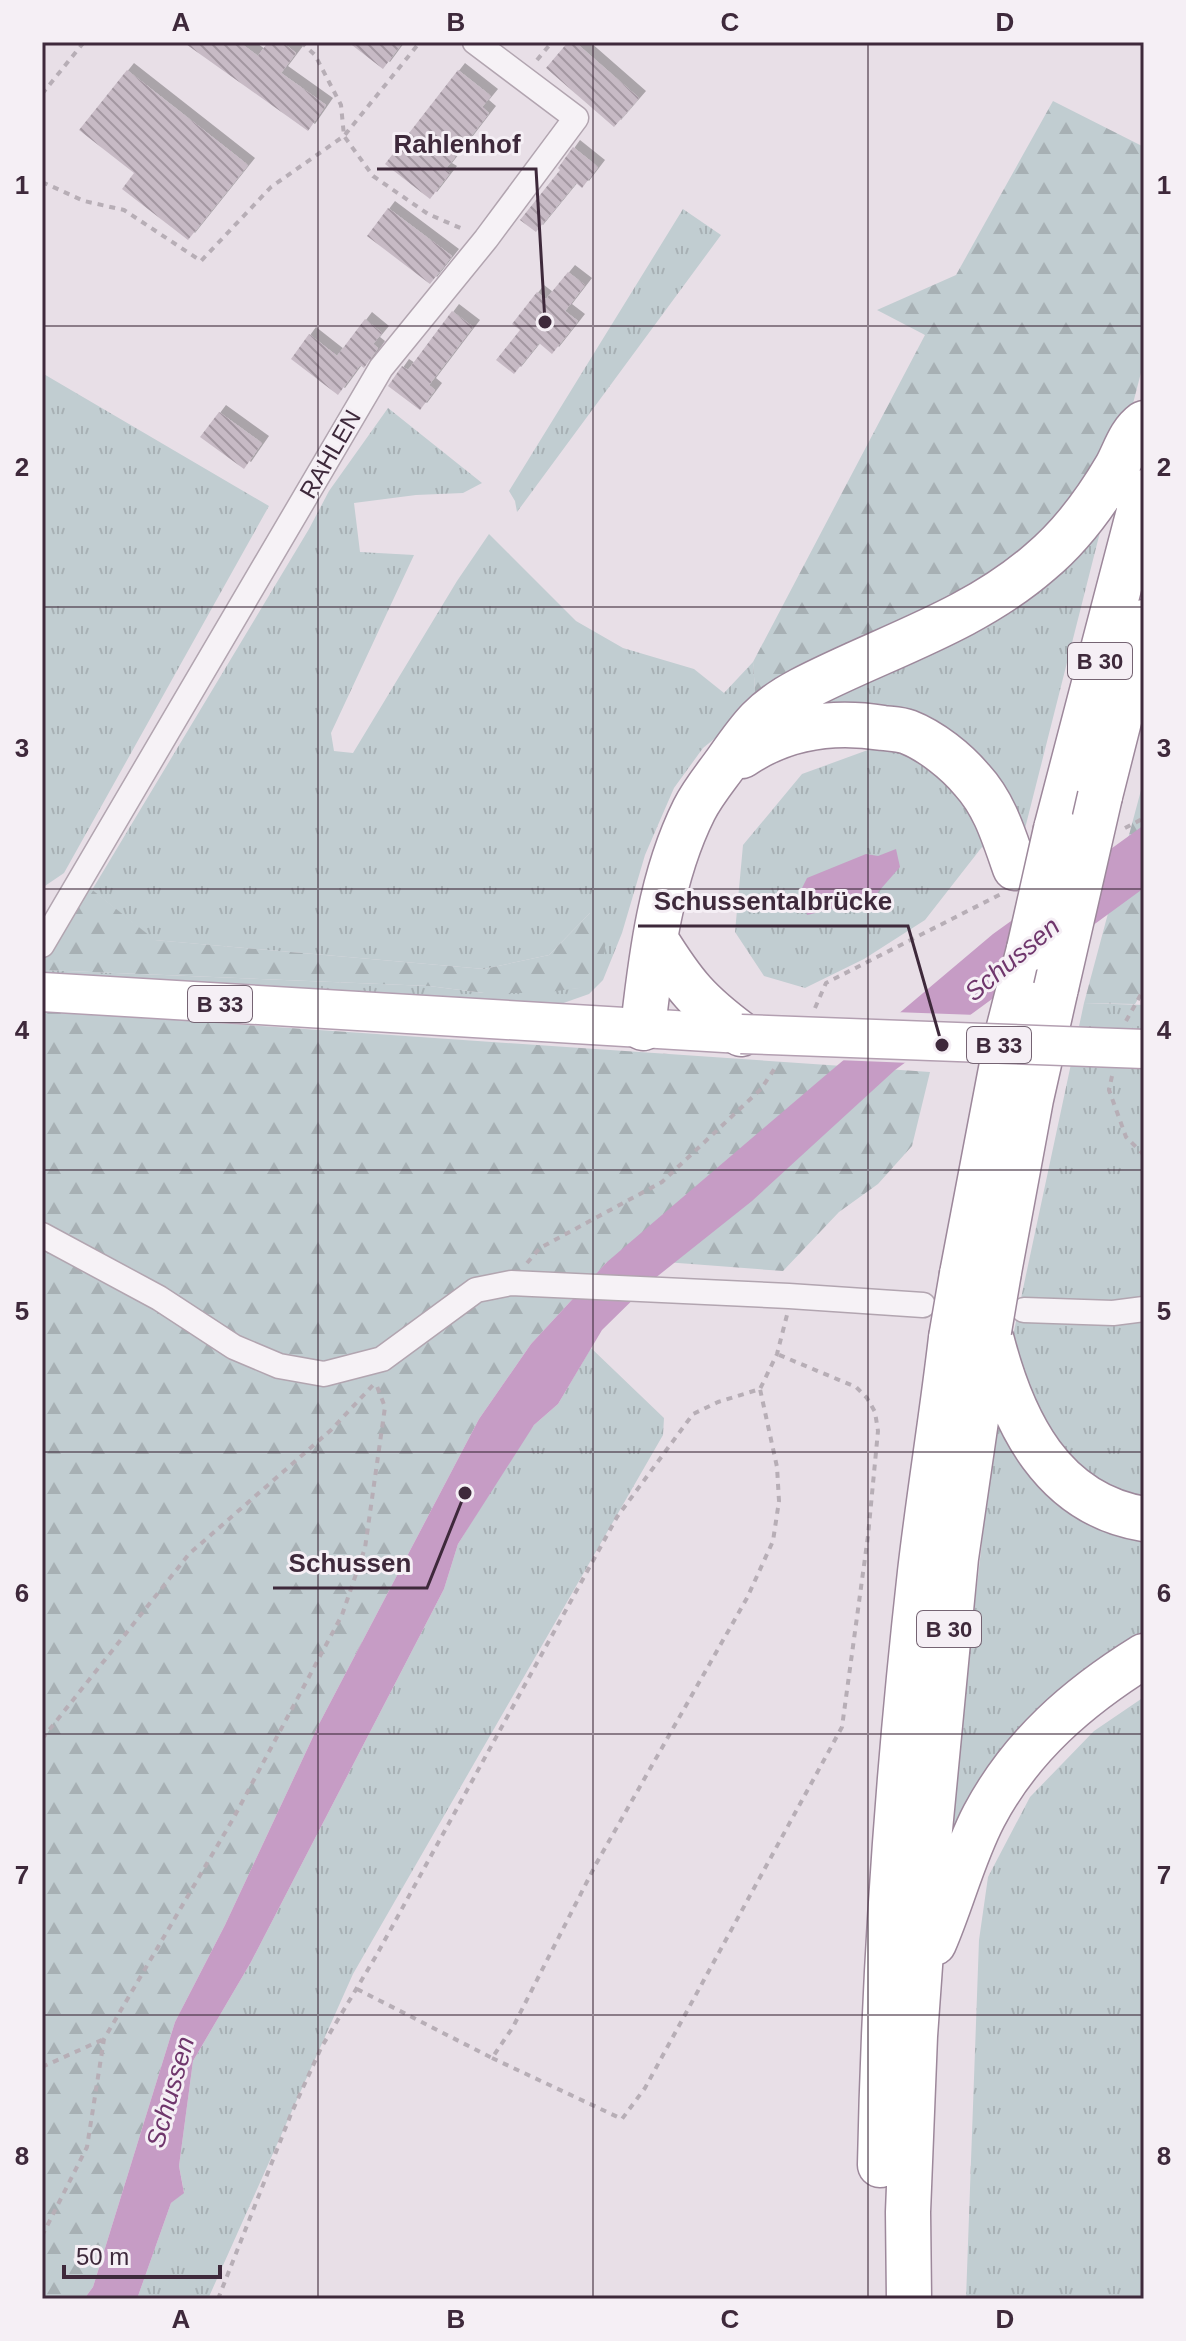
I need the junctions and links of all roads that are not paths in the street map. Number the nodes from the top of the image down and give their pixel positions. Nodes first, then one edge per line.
1 (475, 42) edge
2 (1144, 423) edge
3 (1144, 492) edge
4 (1144, 622) edge
5 (720, 771) junction
6 (656, 940) junction
7 (42, 945) edge
8 (1029, 949) junction
9 (42, 992) edge
10 (643, 1028) junction
11 (741, 1034) junction
12 (1133, 1040) edge
13 (42, 1235) edge
14 (980, 1273) junction
15 (923, 1305) dead end
16 (1144, 1309) edge
17 (988, 1326) junction
18 (1144, 1519) edge
19 (1144, 1656) edge
20 (912, 1946) junction
21 (880, 2299) edge
22 (909, 2299) edge

1 - 7 street, RAHLEN
2 - 5 highway
3 - 8 highway, B 30, bridge
4 - 14 highway, B 30, bridge
5 - 6 highway
5 - 8 highway
6 - 10 highway
6 - 11 highway
8 - 14 highway, B 30
9 - 10 main road, B 33
10 - 11 main road, B 33
11 - 12 main road, B 33, bridge
13 - 15 street
14 - 17 highway, B 30, bridge
16 - 17 street
17 - 18 highway
17 - 20 highway, B 30
19 - 20 highway
20 - 21 highway, B 30
20 - 22 highway, B 30

